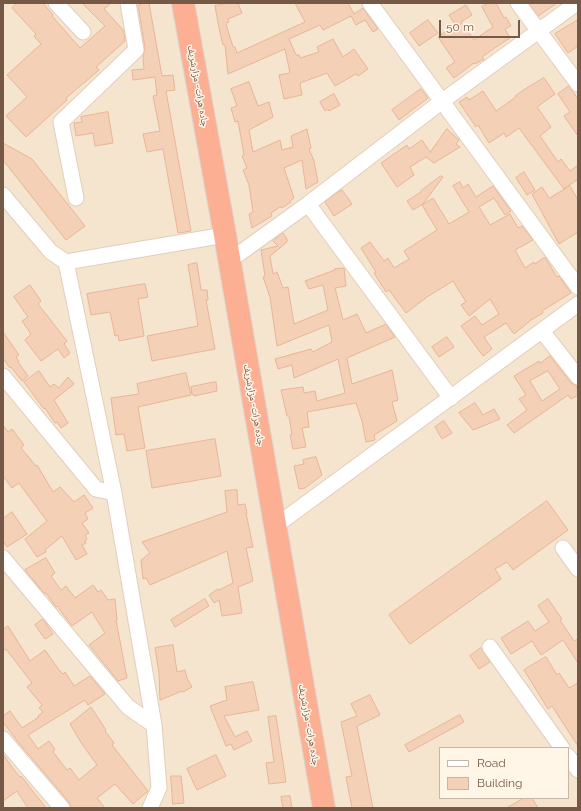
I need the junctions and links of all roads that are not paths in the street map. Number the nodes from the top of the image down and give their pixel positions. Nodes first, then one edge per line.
1 (56, 3) edge
2 (128, 3) edge
3 (183, 3) edge
4 (370, 3) edge
5 (518, 3) edge
6 (577, 3) edge
7 (539, 31) junction
8 (82, 32) dead end
9 (578, 84) edge
10 (441, 102) junction
11 (3, 195) edge
12 (76, 198) dead end
13 (308, 204) junction
14 (225, 235) junction
15 (229, 261) junction
16 (66, 262) junction
17 (578, 287) edge
18 (578, 304) edge
19 (542, 331) junction
20 (3, 376) edge
21 (578, 377) edge
22 (451, 398) junction
23 (114, 493) junction
24 (274, 527) junction
25 (563, 548) dead end
26 (3, 558) edge
27 (578, 569) edge
28 (490, 647) dead end
29 (154, 725) junction
30 (3, 739) edge
31 (561, 747) edge
32 (569, 757) edge
33 (578, 770) edge
34 (62, 808) edge
35 (150, 808) edge
36 (324, 808) edge

1 - 8 street
2 - 12 street
3 - 14 highway, جاده هرات- مزارشریف
4 - 10 street
5 - 7 street
6 - 7 street
7 - 9 street
7 - 10 street
10 - 13 street
10 - 17 street
11 - 16 street
13 - 15 street
13 - 22 street
14 - 15 highway, جاده هرات- مزارشریف
14 - 16 street
15 - 24 highway, جاده هرات- مزارشریف
16 - 23 street
18 - 19 street
19 - 21 street
19 - 22 street
20 - 23 street
22 - 24 street
23 - 29 street
24 - 36 highway, جاده هرات- مزارشریف
25 - 27 street
26 - 29 street
28 - 31 street
29 - 35 street
30 - 34 street
32 - 33 street

